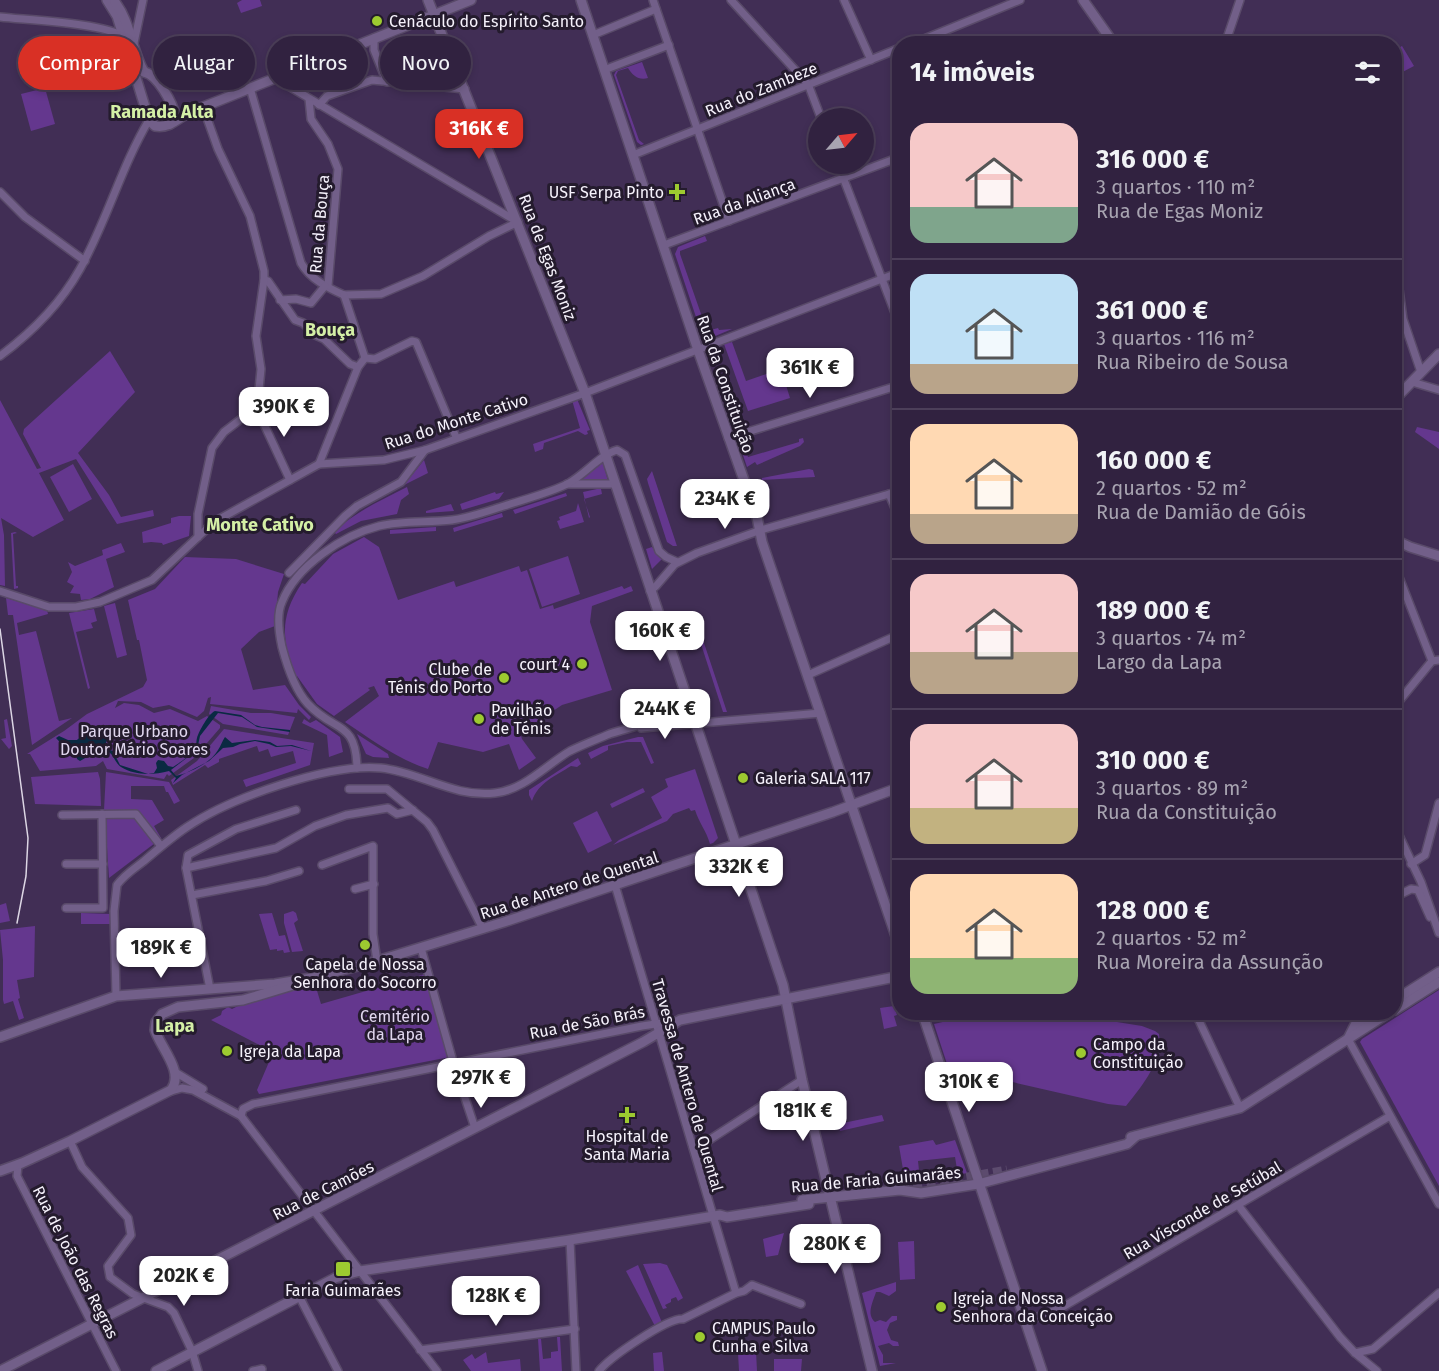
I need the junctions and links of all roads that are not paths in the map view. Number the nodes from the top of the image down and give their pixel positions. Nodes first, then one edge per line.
1 (107, 0) edge
2 (114, 0) edge
3 (143, 0) edge
4 (428, 0) edge
5 (471, 0) edge
6 (653, 0) edge
7 (731, 0) edge
8 (844, 0) edge
9 (1020, 0) edge
10 (1083, 0) edge
11 (1240, 0) edge
12 (583, 1) edge
13 (656, 9) junction
14 (434, 15) junction
15 (0, 17) edge
16 (593, 35) junction
17 (122, 36) edge
18 (127, 36) edge
19 (128, 36) edge
20 (131, 36) edge
21 (443, 36) edge
22 (932, 36) edge
23 (1108, 36) edge
24 (1228, 36) edge
25 (375, 38) junction
26 (368, 41) edge
27 (669, 45) junction
28 (892, 51) edge
29 (871, 60) junction
30 (380, 65) edge
31 (141, 66) edge
32 (604, 70) junction
33 (144, 72) junction
34 (141, 74) edge
35 (380, 81) edge
36 (808, 84) junction
37 (139, 90) edge
38 (245, 90) edge
39 (251, 90) edge
40 (294, 90) edge
41 (465, 90) edge
42 (309, 99) junction
43 (319, 105) junction
44 (173, 106) junction
45 (203, 107) junction
46 (817, 108) edge
47 (185, 114) junction
48 (149, 120) junction
49 (170, 124) junction
50 (697, 128) junction
51 (633, 154) junction
52 (892, 160) edge
53 (842, 174) edge
54 (844, 178) junction
55 (0, 192) edge
56 (729, 221) junction
57 (518, 222) junction
58 (664, 245) junction
59 (85, 261) junction
60 (892, 275) edge
61 (882, 279) junction
62 (264, 280) junction
63 (326, 286) junction
64 (344, 295) junction
65 (280, 300) junction
66 (892, 305) edge
67 (1402, 312) edge
68 (698, 350) junction
69 (1439, 354) edge
70 (0, 356) edge
71 (365, 358) junction
72 (358, 367) junction
73 (1420, 372) junction
74 (1412, 382) junction
75 (892, 387) edge
76 (1439, 390) edge
77 (1402, 392) edge
78 (585, 393) junction
79 (256, 407) junction
80 (456, 437) junction
81 (728, 438) junction
82 (425, 450) junction
83 (606, 456) junction
84 (319, 464) junction
85 (290, 480) junction
86 (567, 484) junction
87 (615, 484) junction
88 (892, 493) edge
89 (889, 494) junction
90 (892, 501) edge
91 (760, 530) junction
92 (323, 536) junction
93 (198, 537) junction
94 (1402, 544) edge
95 (332, 547) junction
96 (1410, 548) junction
97 (1402, 549) edge
98 (1439, 556) edge
99 (677, 562) junction
100 (289, 573) dead end
101 (1402, 583) edge
102 (0, 591) edge
103 (650, 591) junction
104 (892, 638) edge
105 (1436, 661) edge
106 (808, 675) junction
107 (685, 693) junction
108 (1402, 698) edge
109 (821, 713) junction
110 (696, 724) junction
111 (633, 728) junction
112 (357, 768) junction
113 (349, 789) dead end
114 (892, 790) edge
115 (1439, 803) edge
116 (852, 806) junction
117 (296, 810) dead end
118 (412, 810) junction
119 (102, 814) junction
120 (62, 815) dead end
121 (1402, 843) edge
122 (736, 844) junction
123 (161, 846) junction
124 (66, 864) dead end
125 (103, 864) junction
126 (1411, 864) junction
127 (322, 865) dead end
128 (186, 868) junction
129 (298, 871) dead end
130 (374, 884) junction
131 (615, 885) junction
132 (355, 889) dead end
133 (1402, 894) edge
134 (192, 895) junction
135 (66, 908) dead end
136 (1435, 923) junction
137 (892, 924) edge
138 (483, 929) junction
139 (1439, 933) edge
140 (421, 948) junction
141 (377, 961) junction
142 (1439, 972) edge
143 (312, 978) junction
144 (892, 978) edge
145 (1438, 982) edge
146 (253, 985) junction
147 (210, 989) junction
148 (188, 991) junction
149 (1402, 995) edge
150 (116, 996) junction
151 (256, 997) junction
152 (786, 998) junction
153 (190, 1005) junction
154 (1402, 1005) edge
155 (925, 1020) edge
156 (1199, 1020) edge
157 (1363, 1020) edge
158 (1378, 1020) edge
159 (658, 1029) junction
160 (0, 1037) edge
161 (1348, 1039) junction
162 (454, 1065) junction
163 (175, 1072) junction
164 (802, 1080) junction
165 (164, 1094) junction
166 (253, 1104) junction
167 (1240, 1108) junction
168 (242, 1116) junction
169 (1390, 1116) junction
170 (475, 1128) junction
171 (1136, 1136) junction
172 (70, 1141) junction
173 (693, 1147) junction
174 (18, 1165) junction
175 (1007, 1170) tunnel mouth
176 (0, 1171) edge
177 (978, 1184) junction
178 (830, 1197) junction
179 (809, 1204) dead end
180 (1439, 1204) edge
181 (1238, 1205) junction
182 (316, 1210) junction
183 (716, 1215) junction
184 (570, 1240) junction
185 (360, 1270) junction
186 (736, 1293) junction
187 (1439, 1293) edge
188 (299, 1296) junction
189 (142, 1297) junction
190 (801, 1304) dead end
191 (1025, 1322) junction
192 (92, 1323) junction
193 (575, 1329) junction
194 (420, 1350) junction
195 (192, 1352) junction
196 (1354, 1353) junction
197 (262, 1369) dead end
198 (0, 1371) edge
199 (116, 1371) edge
200 (156, 1371) edge
201 (198, 1371) edge
202 (253, 1371) edge
203 (338, 1371) edge
204 (437, 1371) edge
205 (576, 1371) edge
206 (599, 1371) edge
207 (872, 1371) edge
208 (1042, 1371) edge
209 (1377, 1371) edge

1 - 18 main road
2 - 19 main road
3 - 20 street
4 - 14 main road, Rua de Egas Moniz
5 - 14 main road
6 - 13 street
7 - 36 street
8 - 29 street
9 - 22 street
10 - 23 main road
11 - 24 street
12 - 16 main road, Rua da Constituição
13 - 16 street
13 - 27 street
14 - 21 main road, Rua de Egas Moniz
14 - 25 main road
15 - 17 street
16 - 32 main road, Rua da Constituição
25 - 26 main road
25 - 30 street
27 - 32 street
27 - 50 street
28 - 29 street, Rua do Zambeze
29 - 36 street, Rua do Zambeze
31 - 33 main road
32 - 51 main road, Rua da Constituição
33 - 34 main road
33 - 44 main road
35 - 43 street
36 - 46 street
36 - 50 street, Rua do Zambeze
37 - 48 main road
38 - 45 main road
39 - 63 street
40 - 42 street
41 - 57 main road, Rua de Egas Moniz
42 - 43 street
42 - 63 street, Rua da Bouça
43 - 57 street
44 - 47 main road
44 - 49 main road
45 - 47 main road
45 - 62 street
47 - 49 main road
48 - 49 main road
48 - 59 street
50 - 51 street, Rua do Zambeze
50 - 56 street
51 - 58 main road, Rua da Constituição
52 - 54 street, Rua da Aliança
53 - 54 street
54 - 56 street, Rua da Aliança
54 - 61 street
55 - 59 street
56 - 58 street, Rua da Aliança
57 - 64 street
57 - 78 main road, Rua de Egas Moniz
58 - 68 main road, Rua da Constituição
59 - 70 street
60 - 61 street, Rua do Monte Cativo
61 - 66 street
61 - 68 street, Rua do Monte Cativo
62 - 65 street
62 - 79 street
63 - 64 street
63 - 65 street
64 - 71 street
65 - 72 street
67 - 73 street
68 - 78 street, Rua do Monte Cativo
68 - 81 main road, Rua da Constituição
69 - 73 main road
71 - 72 street
71 - 80 street
72 - 84 street
73 - 74 main road
74 - 76 street
74 - 77 main road
75 - 81 street
78 - 80 street, Rua do Monte Cativo
78 - 83 main road, Rua de Egas Moniz
79 - 85 street
79 - 93 street
80 - 82 street, Rua do Monte Cativo
81 - 91 main road, Rua da Constituição
82 - 84 street, Rua do Monte Cativo
82 - 92 street
83 - 86 street
83 - 87 main road, Rua de Egas Moniz
83 - 99 street
84 - 85 street, Rua do Monte Cativo
85 - 93 street, Rua do Monte Cativo
86 - 87 street
86 - 95 street
87 - 103 main road, Rua de Egas Moniz
88 - 89 street
89 - 90 street
89 - 91 street
91 - 99 street
91 - 106 main road, Rua da Constituição
92 - 95 street
92 - 100 street
93 - 102 street, Rua do Monte Cativo
94 - 96 main road
95 - 112 street
96 - 97 main road
96 - 98 main road
99 - 103 street
101 - 105 street
103 - 107 main road, Rua de Egas Moniz
104 - 106 street
105 - 108 street
106 - 109 main road, Rua da Constituição
107 - 110 main road, Rua de Egas Moniz
107 - 111 street
109 - 110 street
109 - 116 main road, Rua da Constituição
110 - 111 street
110 - 122 main road, Rua de Egas Moniz
111 - 112 street
112 - 123 street
113 - 118 street
114 - 116 main road, Rua de Antero de Quental
115 - 126 street
116 - 122 main road, Rua de Antero de Quental
116 - 137 main road, Rua da Constituição
117 - 128 street
118 - 128 street
118 - 138 street
119 - 120 street
119 - 123 street
119 - 125 street
121 - 126 street
122 - 131 main road, Rua de Antero de Quental
122 - 152 main road, Rua de Egas Moniz
123 - 150 street
124 - 125 street
125 - 135 street
126 - 136 street
127 - 130 street
128 - 134 street
129 - 134 street
130 - 132 street
130 - 141 street
131 - 138 main road, Rua de Antero de Quental
131 - 159 street, Travessa de Antero de Quental
133 - 136 street
134 - 147 street
136 - 139 street
138 - 140 main road, Rua de Antero de Quental
140 - 141 main road, Rua de Antero de Quental
140 - 162 street
141 - 143 main road, Rua de Antero de Quental
142 - 149 main road
143 - 146 main road, Rua de Antero de Quental
143 - 151 main road, Rua de Antero de Quental
144 - 152 main road, Rua de São Brás
145 - 154 main road
146 - 147 main road, Rua de Antero de Quental
146 - 151 main road
147 - 148 main road, Rua de Antero de Quental
148 - 150 main road, Rua de Antero de Quental
148 - 153 main road
150 - 160 main road, Rua de Antero de Quental
151 - 153 main road, Rua de Antero de Quental
152 - 159 main road, Rua de São Brás
152 - 164 main road, Rua de Egas Moniz
153 - 163 main road, Rua de Antero de Quental
155 - 177 main road
156 - 167 street
157 - 161 main road, Rua de Faria Guimarães
158 - 161 main road, Rua de Faria Guimarães
159 - 162 street, Rua de São Brás
159 - 170 main road, Rua de Camões
159 - 173 street, Travessa de Antero de Quental
161 - 167 main road, Rua de Faria Guimarães
161 - 169 street
162 - 166 street, Rua de São Brás
162 - 170 street
163 - 165 main road
163 - 166 street, Rua de São Brás
164 - 173 street
164 - 178 main road, Rua de Egas Moniz
165 - 168 street
165 - 172 main road
166 - 168 street
167 - 171 main road, Rua de Faria Guimarães
168 - 182 street
169 - 180 street
169 - 181 street, Rua Visconde de Setúbal
170 - 182 main road, Rua de Camões
171 - 175 main road, Rua de Faria Guimarães
171 - 177 main road, Rua de Faria Guimarães
172 - 174 main road
172 - 189 street
173 - 183 street, Travessa de Antero de Quental
174 - 176 main road
174 - 192 street, Rua de João das Regras
177 - 178 main road, Rua de Faria Guimarães
177 - 191 main road
178 - 183 main road, Rua de Faria Guimarães
178 - 207 main road, Rua de Egas Moniz
179 - 183 main road, Rua de Faria Guimarães
181 - 191 street, Rua Visconde de Setúbal
181 - 196 street
182 - 185 street
182 - 189 main road, Rua de Camões
183 - 184 main road, Rua de Faria Guimarães
183 - 186 street, Travessa de Antero de Quental
184 - 185 main road, Rua de Faria Guimarães
184 - 193 street
185 - 188 main road, Rua de Faria Guimarães
185 - 194 street
186 - 190 street
186 - 206 street
187 - 196 street
188 - 195 main road, Rua de Faria Guimarães
188 - 203 street
189 - 192 main road, Rua de Camões
189 - 195 street
191 - 208 main road
192 - 198 main road, Rua de Camões
192 - 199 street, Rua de João das Regras
193 - 194 street
193 - 205 street
194 - 204 street
195 - 200 main road, Rua de Faria Guimarães
195 - 201 street
196 - 209 street
197 - 202 street

